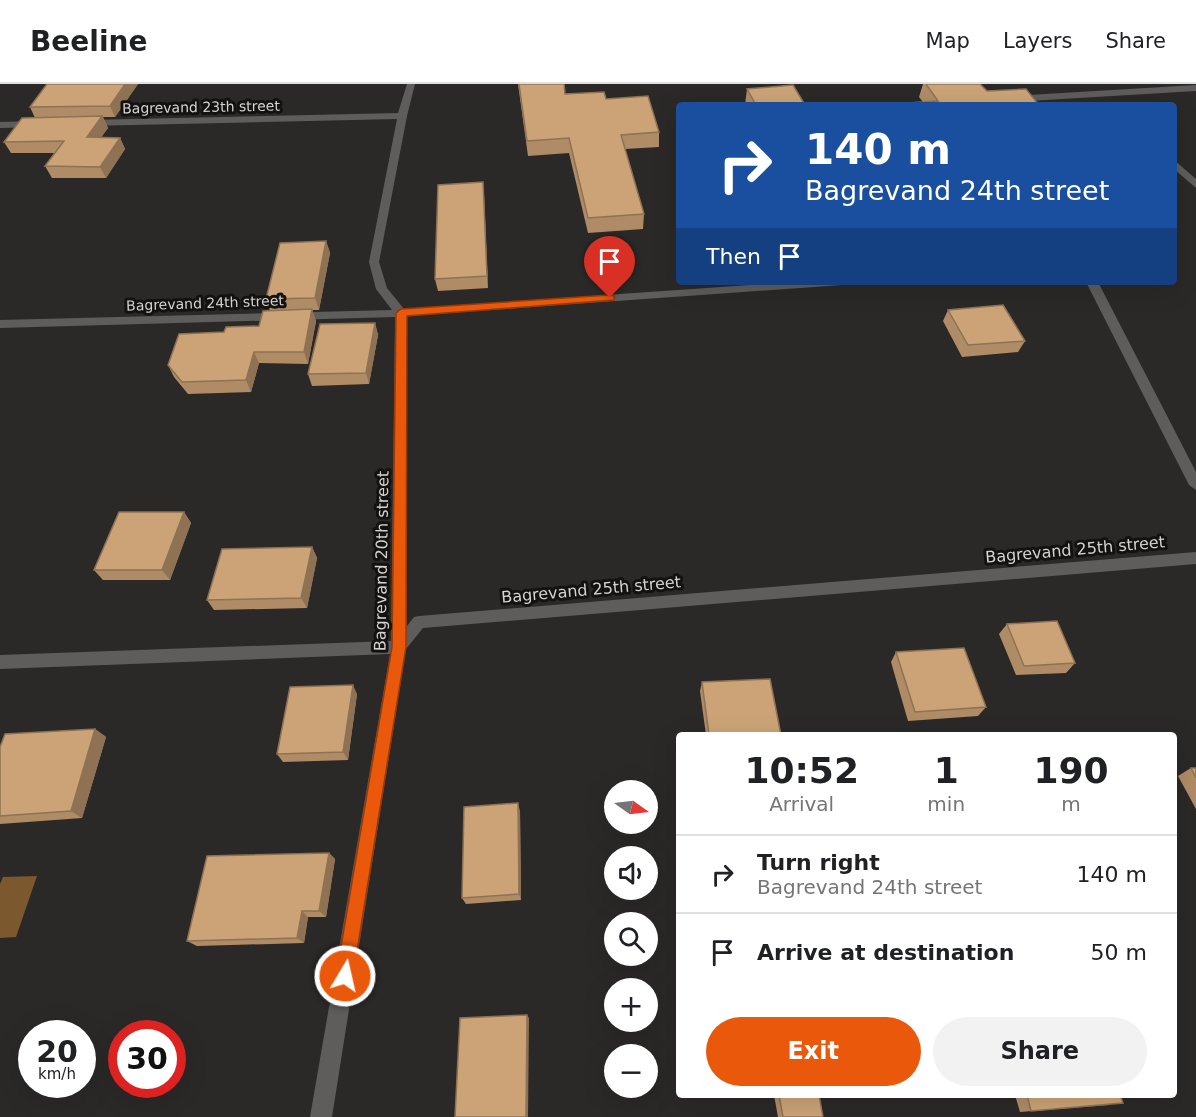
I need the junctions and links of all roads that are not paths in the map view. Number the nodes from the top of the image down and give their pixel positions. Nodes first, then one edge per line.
1 (411, 84) edge
2 (1096, 84) edge
3 (1196, 88) edge
4 (1106, 93) junction
5 (1006, 100) edge
6 (1114, 102) edge
7 (402, 116) junction
8 (71, 123) edge
9 (47, 124) edge
10 (0, 125) edge
11 (1177, 166) edge
12 (1196, 185) edge
13 (800, 285) edge
14 (1094, 285) edge
15 (401, 313) junction
16 (0, 324) edge
17 (1196, 485) edge
18 (1196, 558) edge
19 (399, 647) junction
20 (0, 662) edge
21 (321, 1117) edge

1 - 7 street
2 - 4 street
3 - 4 street
4 - 5 street
4 - 6 street
7 - 8 street, Bagrevand 23th street
7 - 15 street
9 - 10 street
11 - 12 street
13 - 15 street, Bagrevand 24th street
14 - 17 street
15 - 16 street, Bagrevand 24th street
15 - 19 street, Bagrevand 20th street
18 - 19 street, Bagrevand 25th street
19 - 20 street
19 - 21 street, Bagrevand 20th street

